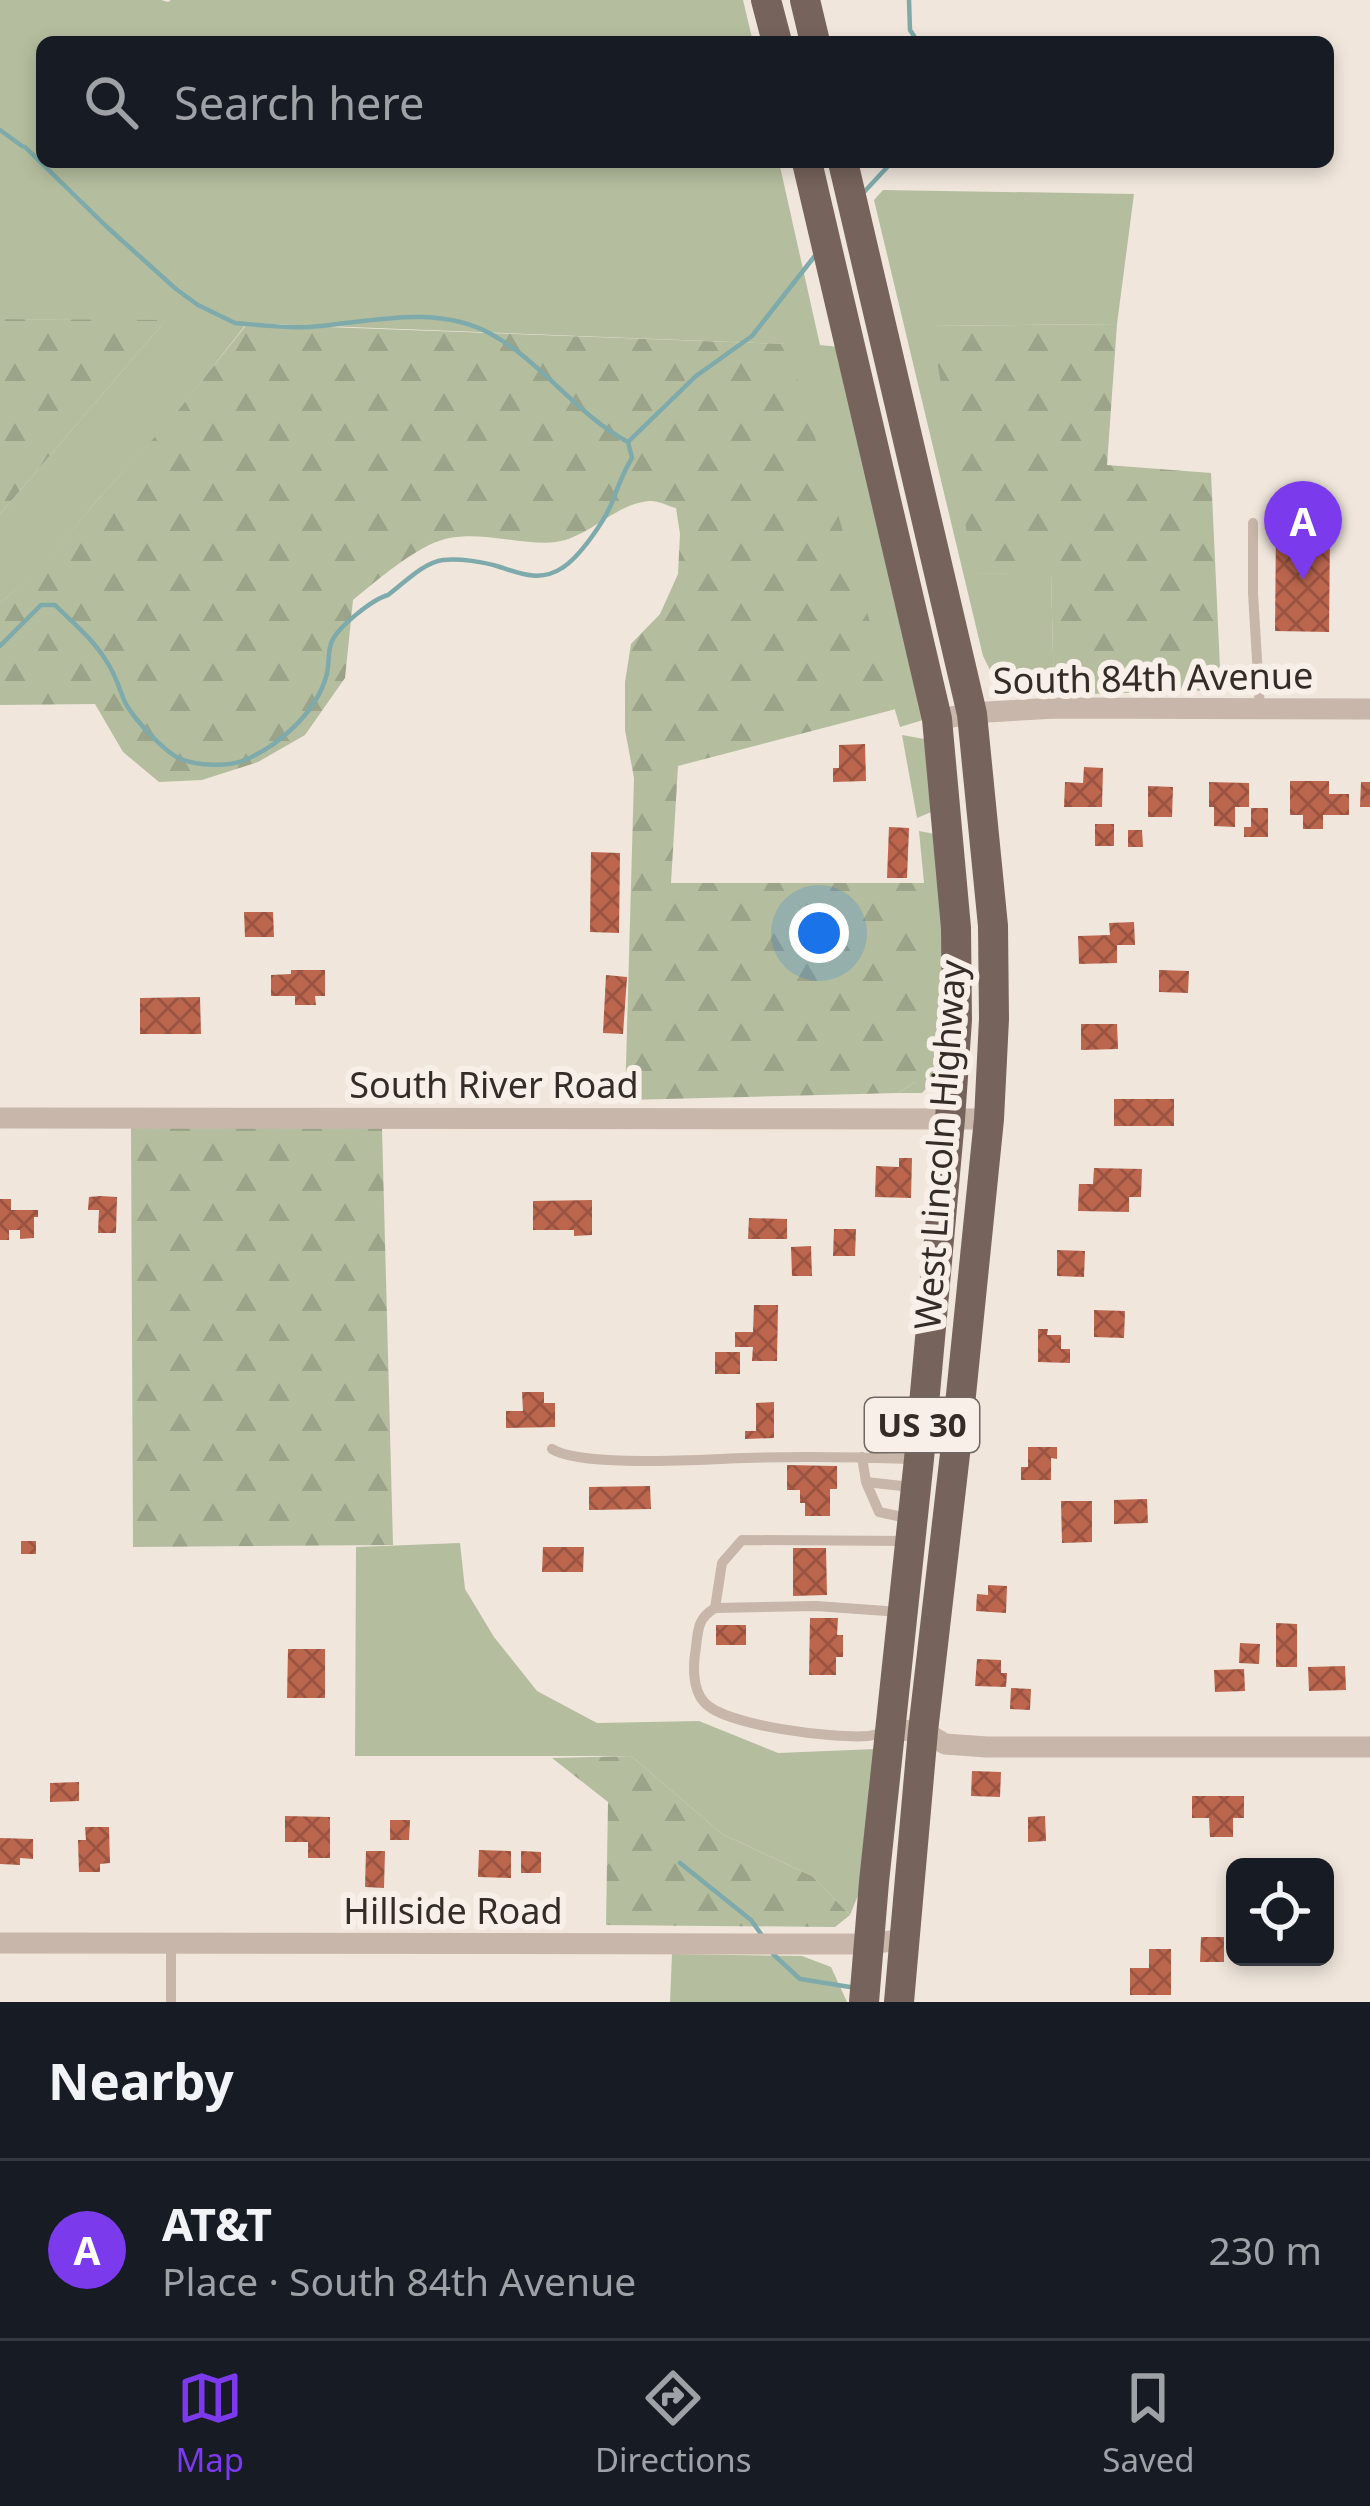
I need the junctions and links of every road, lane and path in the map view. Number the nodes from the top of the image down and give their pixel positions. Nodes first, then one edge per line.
1 (766, 0) edge
2 (805, 0) edge
3 (775, 36) edge
4 (814, 36) edge
5 (844, 168) edge
6 (809, 172) edge
7 (1253, 523) dead end
8 (1260, 709) junction
9 (1370, 710) edge
10 (972, 714) junction
11 (937, 719) junction
12 (0, 1118) edge
13 (950, 1119) junction
14 (988, 1119) junction
15 (552, 1449) dead end
16 (862, 1457) junction
17 (866, 1483) junction
18 (915, 1502) junction
19 (715, 1608) junction
20 (903, 1612) junction
21 (890, 1730) junction
22 (923, 1731) junction
23 (1370, 1747) edge
24 (905, 1939) junction
25 (0, 1943) edge
26 (171, 1943) junction
27 (870, 1944) junction
28 (171, 2002) edge
29 (864, 2002) edge
30 (899, 2002) edge

1 - 3 main road
2 - 4 main road
5 - 10 main road, West Lincoln Highway / US 30
6 - 11 main road, West Lincoln Highway / US 30
7 - 8 lane
8 - 9 street, South 84th Avenue
8 - 10 street, South 84th Avenue
10 - 11 street, South 84th Avenue
10 - 14 main road, West Lincoln Highway / US 30
11 - 13 main road, West Lincoln Highway / US 30
12 - 13 street, South River Road
13 - 14 street, South River Road
13 - 18 main road, West Lincoln Highway / US 30
14 - 22 main road, West Lincoln Highway / US 30
15 - 16 lane
16 - 17 lane
16 - 18 lane
17 - 18 lane
17 - 18 lane
18 - 19 lane
18 - 20 main road, West Lincoln Highway / US 30
19 - 20 lane
19 - 21 lane
20 - 21 main road, West Lincoln Highway / US 30
21 - 22 street
21 - 27 main road, West Lincoln Highway / US 30
22 - 23 street
22 - 24 main road, West Lincoln Highway / US 30
24 - 27 street, Hillside Road
24 - 30 main road, West Lincoln Highway / US 30
25 - 26 street, Hillside Road
26 - 27 street, Hillside Road
26 - 28 lane
27 - 29 main road, West Lincoln Highway / US 30

